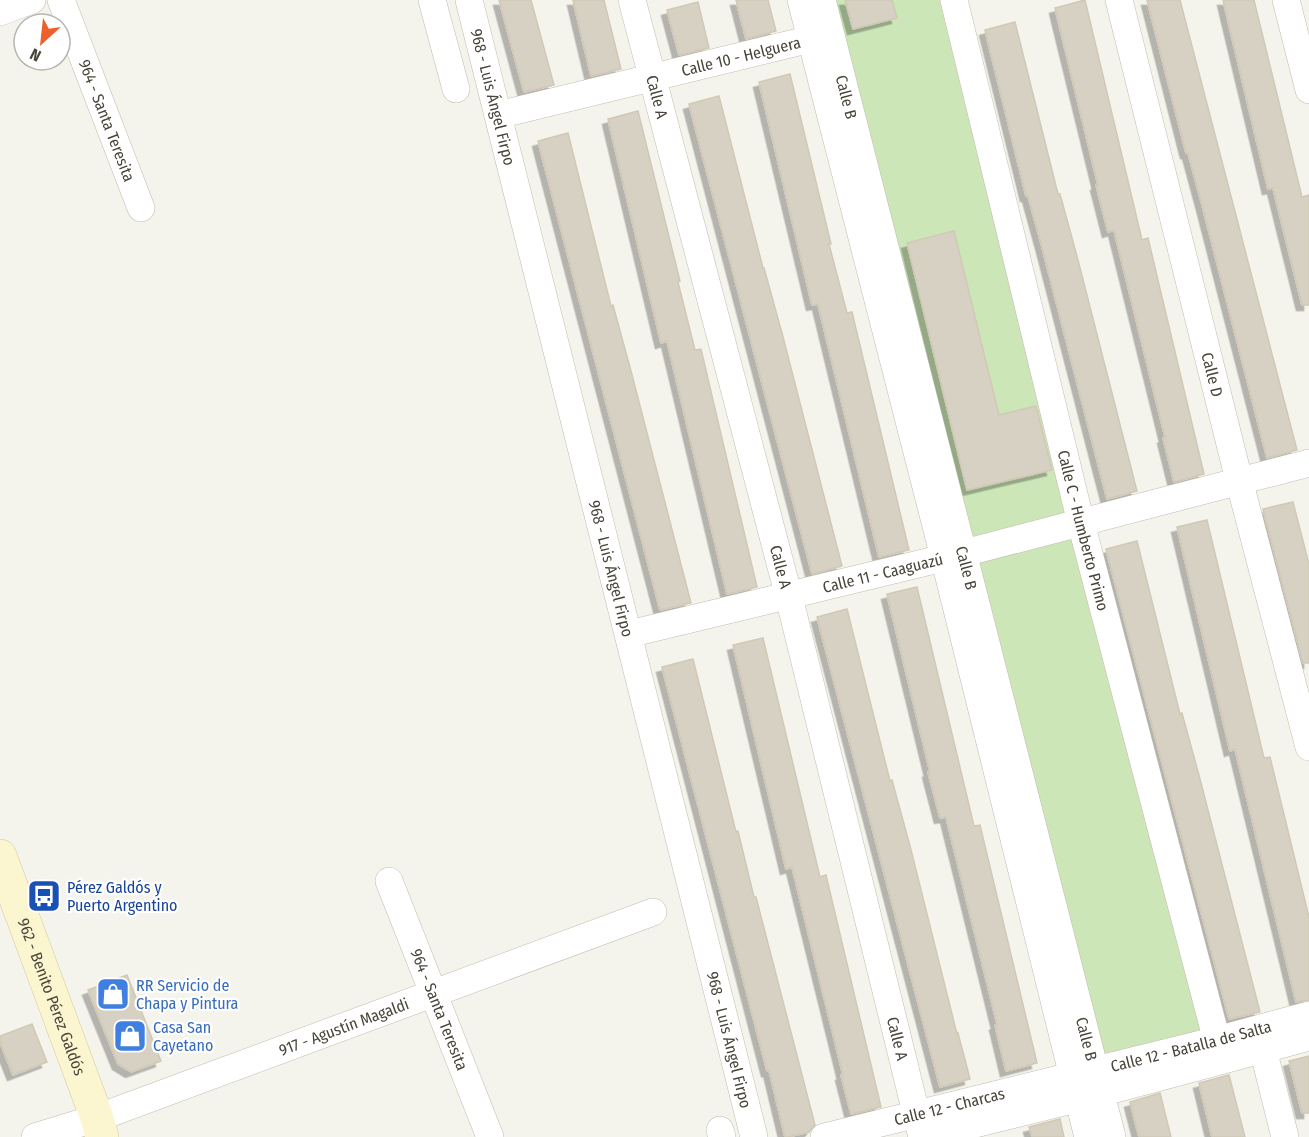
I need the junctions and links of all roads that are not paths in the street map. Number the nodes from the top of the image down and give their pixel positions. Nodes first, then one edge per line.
1 (32, 0) edge
2 (61, 0) edge
3 (432, 0) edge
4 (469, 0) edge
5 (632, 0) edge
6 (801, 0) edge
7 (822, 0) edge
8 (954, 0) edge
9 (1119, 0) edge
10 (1286, 0) edge
11 (0, 12) edge
12 (811, 39) junction
13 (652, 79) junction
14 (456, 88) dead end
15 (1309, 90) edge
16 (498, 115) junction
17 (141, 208) dead end
18 (1309, 463) edge
19 (1239, 480) junction
20 (1081, 523) junction
21 (954, 555) junction
22 (789, 597) junction
23 (629, 634) junction
24 (1309, 747) edge
25 (3, 871) edge
26 (388, 881) dead end
27 (653, 912) dead end
28 (434, 994) junction
29 (1309, 1015) edge
30 (1309, 1037) edge
31 (1263, 1049) junction
32 (1219, 1050) junction
33 (1087, 1084) junction
34 (100, 1128) edge
35 (921, 1131) edge
36 (35, 1137) edge
37 (490, 1137) edge
38 (754, 1137) edge
39 (824, 1137) edge
40 (1088, 1137) edge
41 (1112, 1137) edge
42 (1285, 1137) edge

1 - 11 street
2 - 17 street, 964 - Santa Teresita
3 - 14 street
4 - 16 street, 968 - Luis Ángel Firpo
5 - 13 street, Calle A
6 - 12 street, Calle B
7 - 21 street, Calle B
8 - 20 street, Calle C - Humberto Primo
9 - 19 street, Calle D
10 - 15 street
12 - 13 street, Calle 10 - Helguera
12 - 21 street, Calle B
13 - 16 street, Calle 10 - Helguera
13 - 22 street, Calle A
16 - 23 street, 968 - Luis Ángel Firpo
18 - 19 street, Calle 11 - Caaguazú
19 - 20 street, Calle 11 - Caaguazú
19 - 24 street, Calle D
20 - 21 street, Calle 11 - Caaguazú
20 - 32 street, Calle C - Humberto Primo
21 - 22 street, Calle 11 - Caaguazú
21 - 33 street, Calle B
22 - 23 street, Calle 11 - Caaguazú
22 - 35 street, Calle A
23 - 38 street, 968 - Luis Ángel Firpo
25 - 34 main road, 962 - Benito Pérez Galdós
26 - 28 street, 964 - Santa Teresita
27 - 28 street, 917 - Agustín Magaldi
28 - 34 street, 917 - Agustín Magaldi
28 - 37 street, 964 - Santa Teresita
29 - 32 street, Calle 12 - Batalla de Salta
30 - 31 street, Calle 12 - Batalla de Salta
31 - 32 street, Calle 12 - Batalla de Salta
31 - 42 street
32 - 33 street, Calle 12 - Batalla de Salta
33 - 35 street, Calle 12 - Charcas
33 - 40 street, Calle B
33 - 41 street, Calle B
34 - 36 street, 917 - Agustín Magaldi
35 - 39 street, Calle 12 - Charcas

